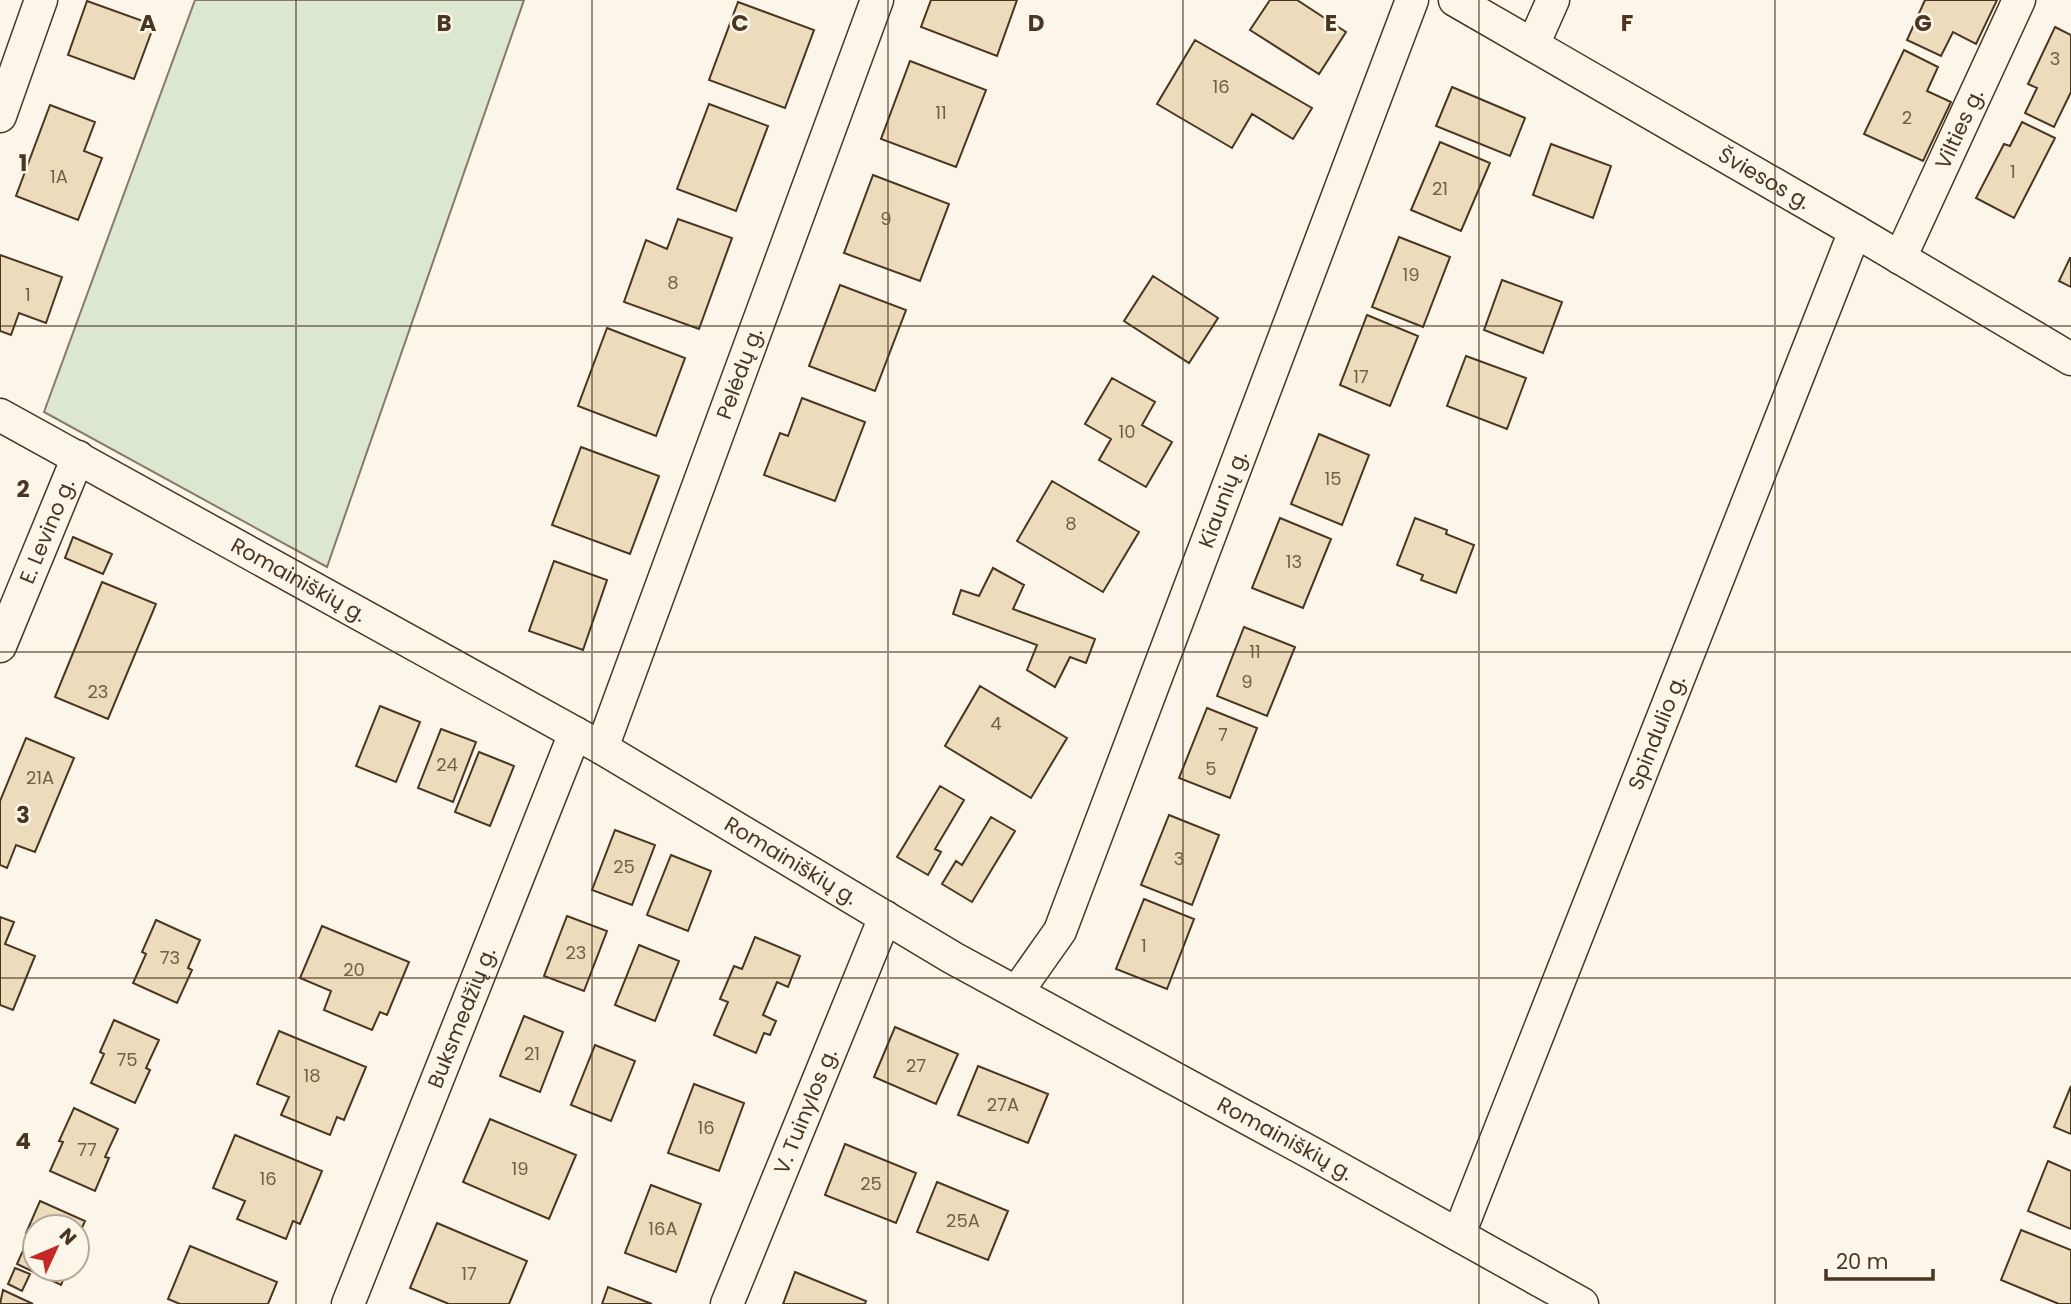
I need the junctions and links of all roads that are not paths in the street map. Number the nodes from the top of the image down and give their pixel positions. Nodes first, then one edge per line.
1 (41, 0) edge
2 (877, 0) edge
3 (1412, 0) edge
4 (1455, 0) edge
5 (1553, 0) edge
6 (2019, 0) edge
7 (1532, 45) junction
8 (0, 116) edge
9 (1855, 231) junction
10 (1900, 258) junction
11 (2071, 359) edge
12 (0, 415) edge
13 (78, 457) junction
14 (0, 646) edge
15 (588, 740) junction
16 (885, 917) junction
17 (1017, 992) junction
18 (1459, 1234) junction
19 (348, 1304) edge
20 (727, 1304) edge
21 (1582, 1304) edge

1 - 8 street
2 - 15 street, Pelėdų g.
3 - 17 street, Kiaunių g.
4 - 7 street, Šviesos g.
5 - 7 street
6 - 10 street, Vilties g.
7 - 9 street, Šviesos g.
9 - 10 street, Šviesos g.
9 - 18 street, Spindulio g.
10 - 11 street, Šviesos g.
12 - 13 street, Romainiškių g.
13 - 14 street, E. Levino g.
13 - 15 street, Romainiškių g.
15 - 16 street, Romainiškių g.
15 - 19 street, Buksmedžių g.
16 - 17 street, Romainiškių g.
16 - 20 street, V. Tuinylos g.
17 - 18 street, Romainiškių g.
18 - 21 street, Romainiškių g.

